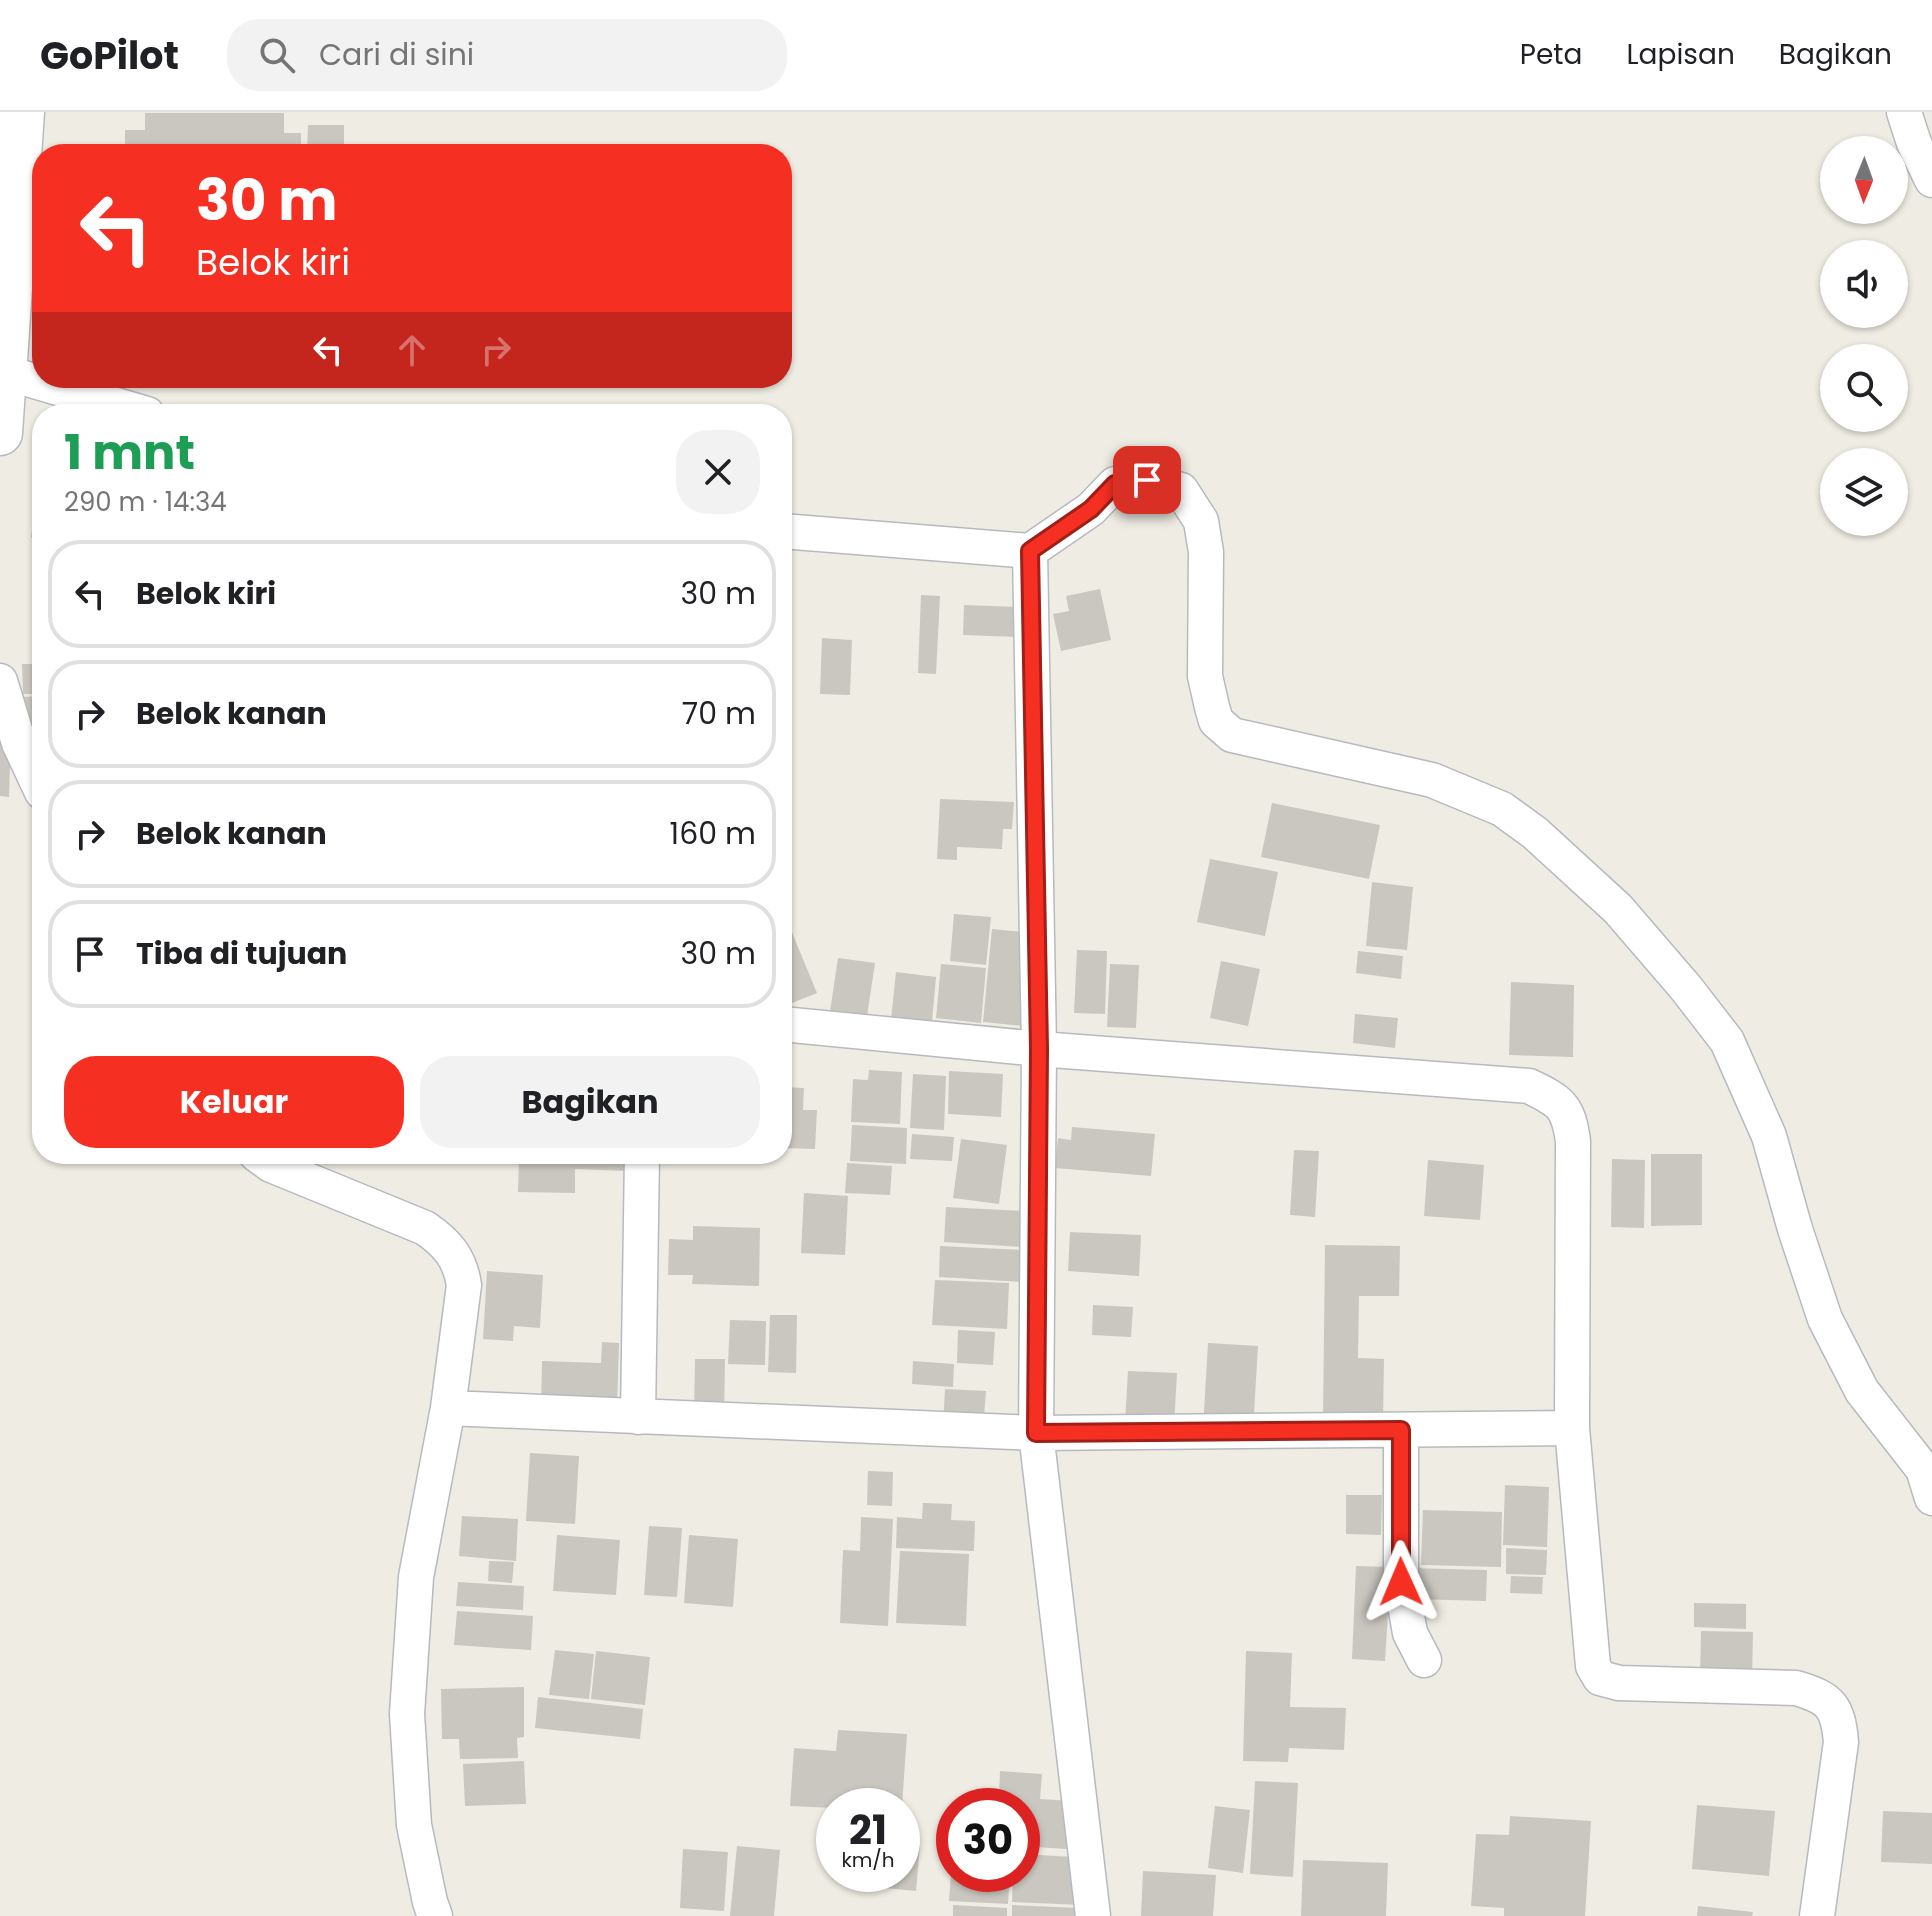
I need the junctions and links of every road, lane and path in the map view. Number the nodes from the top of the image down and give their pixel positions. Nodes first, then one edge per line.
1 (22, 112) edge
2 (1904, 112) edge
3 (1932, 180) edge
4 (2, 400) edge
5 (43, 404) edge
6 (792, 532) edge
7 (1030, 551) junction
8 (0, 681) edge
9 (32, 771) edge
10 (792, 1025) edge
11 (1039, 1049) junction
12 (270, 1164) edge
13 (642, 1164) edge
14 (448, 1408) junction
15 (638, 1417) junction
16 (1572, 1428) junction
17 (1401, 1430) junction
18 (1036, 1433) junction
19 (1932, 1498) edge
20 (1424, 1660) dead end
21 (435, 1916) edge
22 (1093, 1916) edge
23 (1817, 1916) edge

1 - 4 street
2 - 3 street
4 - 5 street
6 - 7 street
7 - 11 street
7 - 19 street
8 - 9 street
10 - 11 street
11 - 16 street
11 - 18 street
12 - 14 street
13 - 15 street
14 - 15 street
14 - 21 street
15 - 18 street
16 - 17 street
16 - 23 street
17 - 18 street
17 - 20 street
18 - 22 street

